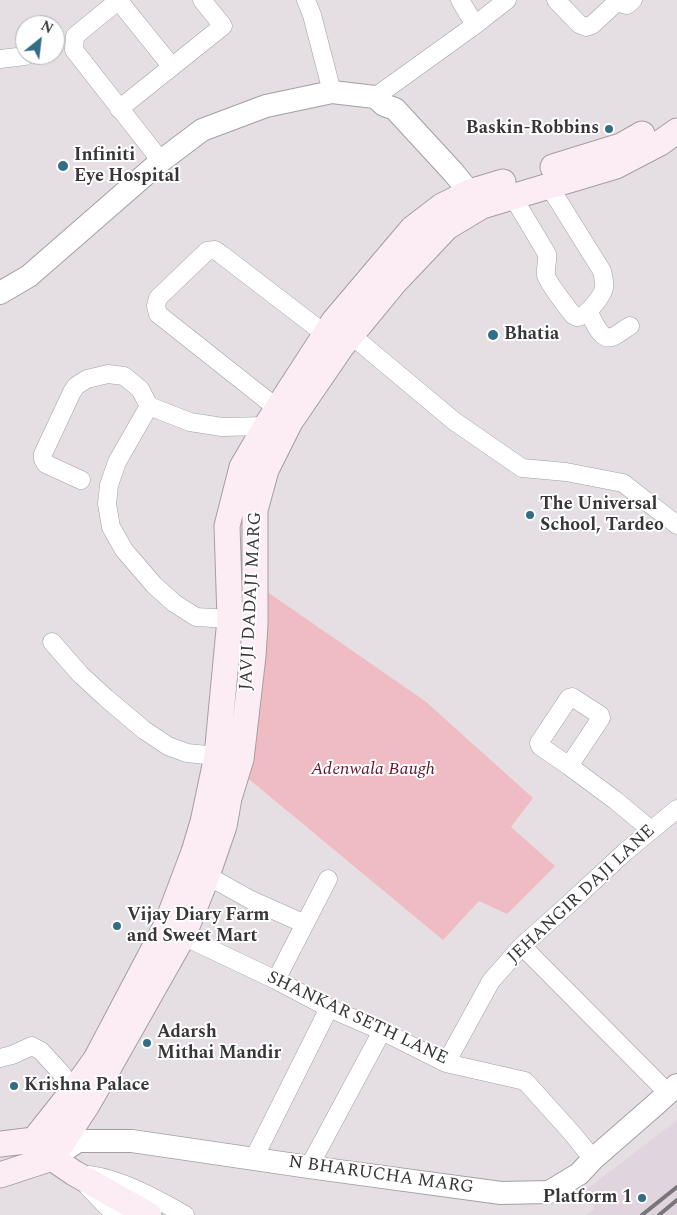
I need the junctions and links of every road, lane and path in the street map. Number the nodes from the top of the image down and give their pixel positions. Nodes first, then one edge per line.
1 (119, 0) edge
2 (202, 0) edge
3 (306, 0) edge
4 (460, 0) edge
5 (507, 0) edge
6 (556, 0) edge
7 (619, 0) edge
8 (633, 0) edge
9 (476, 25) junction
10 (15, 57) edge
11 (0, 59) edge
12 (172, 66) junction
13 (332, 92) junction
14 (380, 101) junction
15 (119, 109) junction
16 (677, 114) edge
17 (662, 134) edge
18 (161, 161) junction
19 (549, 186) junction
20 (513, 197) junction
21 (471, 202) junction
22 (0, 292) edge
23 (588, 311) junction
24 (630, 326) dead end
25 (337, 330) junction
26 (150, 406) junction
27 (272, 417) junction
28 (81, 480) dead end
29 (677, 525) edge
30 (230, 619) junction
31 (255, 624) junction
32 (52, 642) dead end
33 (229, 758) junction
34 (570, 766) dead end
35 (677, 809) edge
36 (651, 830) junction
37 (198, 871) junction
38 (328, 878) dead end
39 (305, 924) junction
40 (183, 936) junction
41 (522, 946) junction
42 (276, 980) junction
43 (329, 1008) junction
44 (382, 1031) junction
45 (0, 1058) edge
46 (446, 1063) junction
47 (63, 1075) dead end
48 (672, 1089) edge
49 (34, 1140) junction
50 (1, 1144) edge
51 (52, 1158) junction
52 (254, 1158) junction
53 (592, 1159) junction
54 (309, 1167) junction
55 (74, 1173) junction
56 (0, 1175) edge
57 (115, 1215) edge
58 (149, 1215) edge
59 (185, 1215) edge

1 - 12 street
1 - 15 street
2 - 12 street
3 - 13 street
4 - 9 street
5 - 9 street
6 - 7 street
7 - 8 street
9 - 14 street
10 - 11 street
12 - 15 street
13 - 14 street
13 - 18 street
14 - 21 street
15 - 18 street
16 - 17 main road, JAVJI DADAJI MARG
17 - 19 main road, JAVJI DADAJI MARG
17 - 21 main road, JAVJI DADAJI MARG
18 - 22 street
19 - 20 main road, JAVJI DADAJI MARG
19 - 23 street
20 - 21 main road, JAVJI DADAJI MARG
20 - 23 street
21 - 25 main road, JAVJI DADAJI MARG
23 - 24 street
25 - 27 main road, JAVJI DADAJI MARG
25 - 27 street
25 - 29 street
25 - 31 main road, JAVJI DADAJI MARG
26 - 27 street
26 - 28 street
26 - 30 street
27 - 30 main road, JAVJI DADAJI MARG
30 - 31 street
30 - 33 main road, JAVJI DADAJI MARG
31 - 33 main road, JAVJI DADAJI MARG
32 - 33 street
33 - 37 main road, JAVJI DADAJI MARG
34 - 36 street
35 - 36 street, JEHANGIR DAJI LANE
36 - 41 street, JEHANGIR DAJI LANE
37 - 39 street
37 - 40 main road, JAVJI DADAJI MARG
37 - 49 main road, JAVJI DADAJI MARG
38 - 39 street
39 - 42 street
40 - 42 street, SHANKAR SETH LANE
40 - 51 main road, JAVJI DADAJI MARG
41 - 46 street, JEHANGIR DAJI LANE
41 - 48 street
42 - 43 street, SHANKAR SETH LANE
43 - 44 street, SHANKAR SETH LANE
43 - 52 street
44 - 46 street, SHANKAR SETH LANE
44 - 54 street
45 - 47 street
46 - 53 street, SHANKAR SETH LANE
48 - 53 street, N BHARUCHA MARG
49 - 50 main road
49 - 51 main road
51 - 52 street, N BHARUCHA MARG
51 - 55 main road
51 - 56 main road
52 - 54 street, N BHARUCHA MARG
53 - 54 street, N BHARUCHA MARG
55 - 57 street
55 - 58 main road
55 - 59 street

